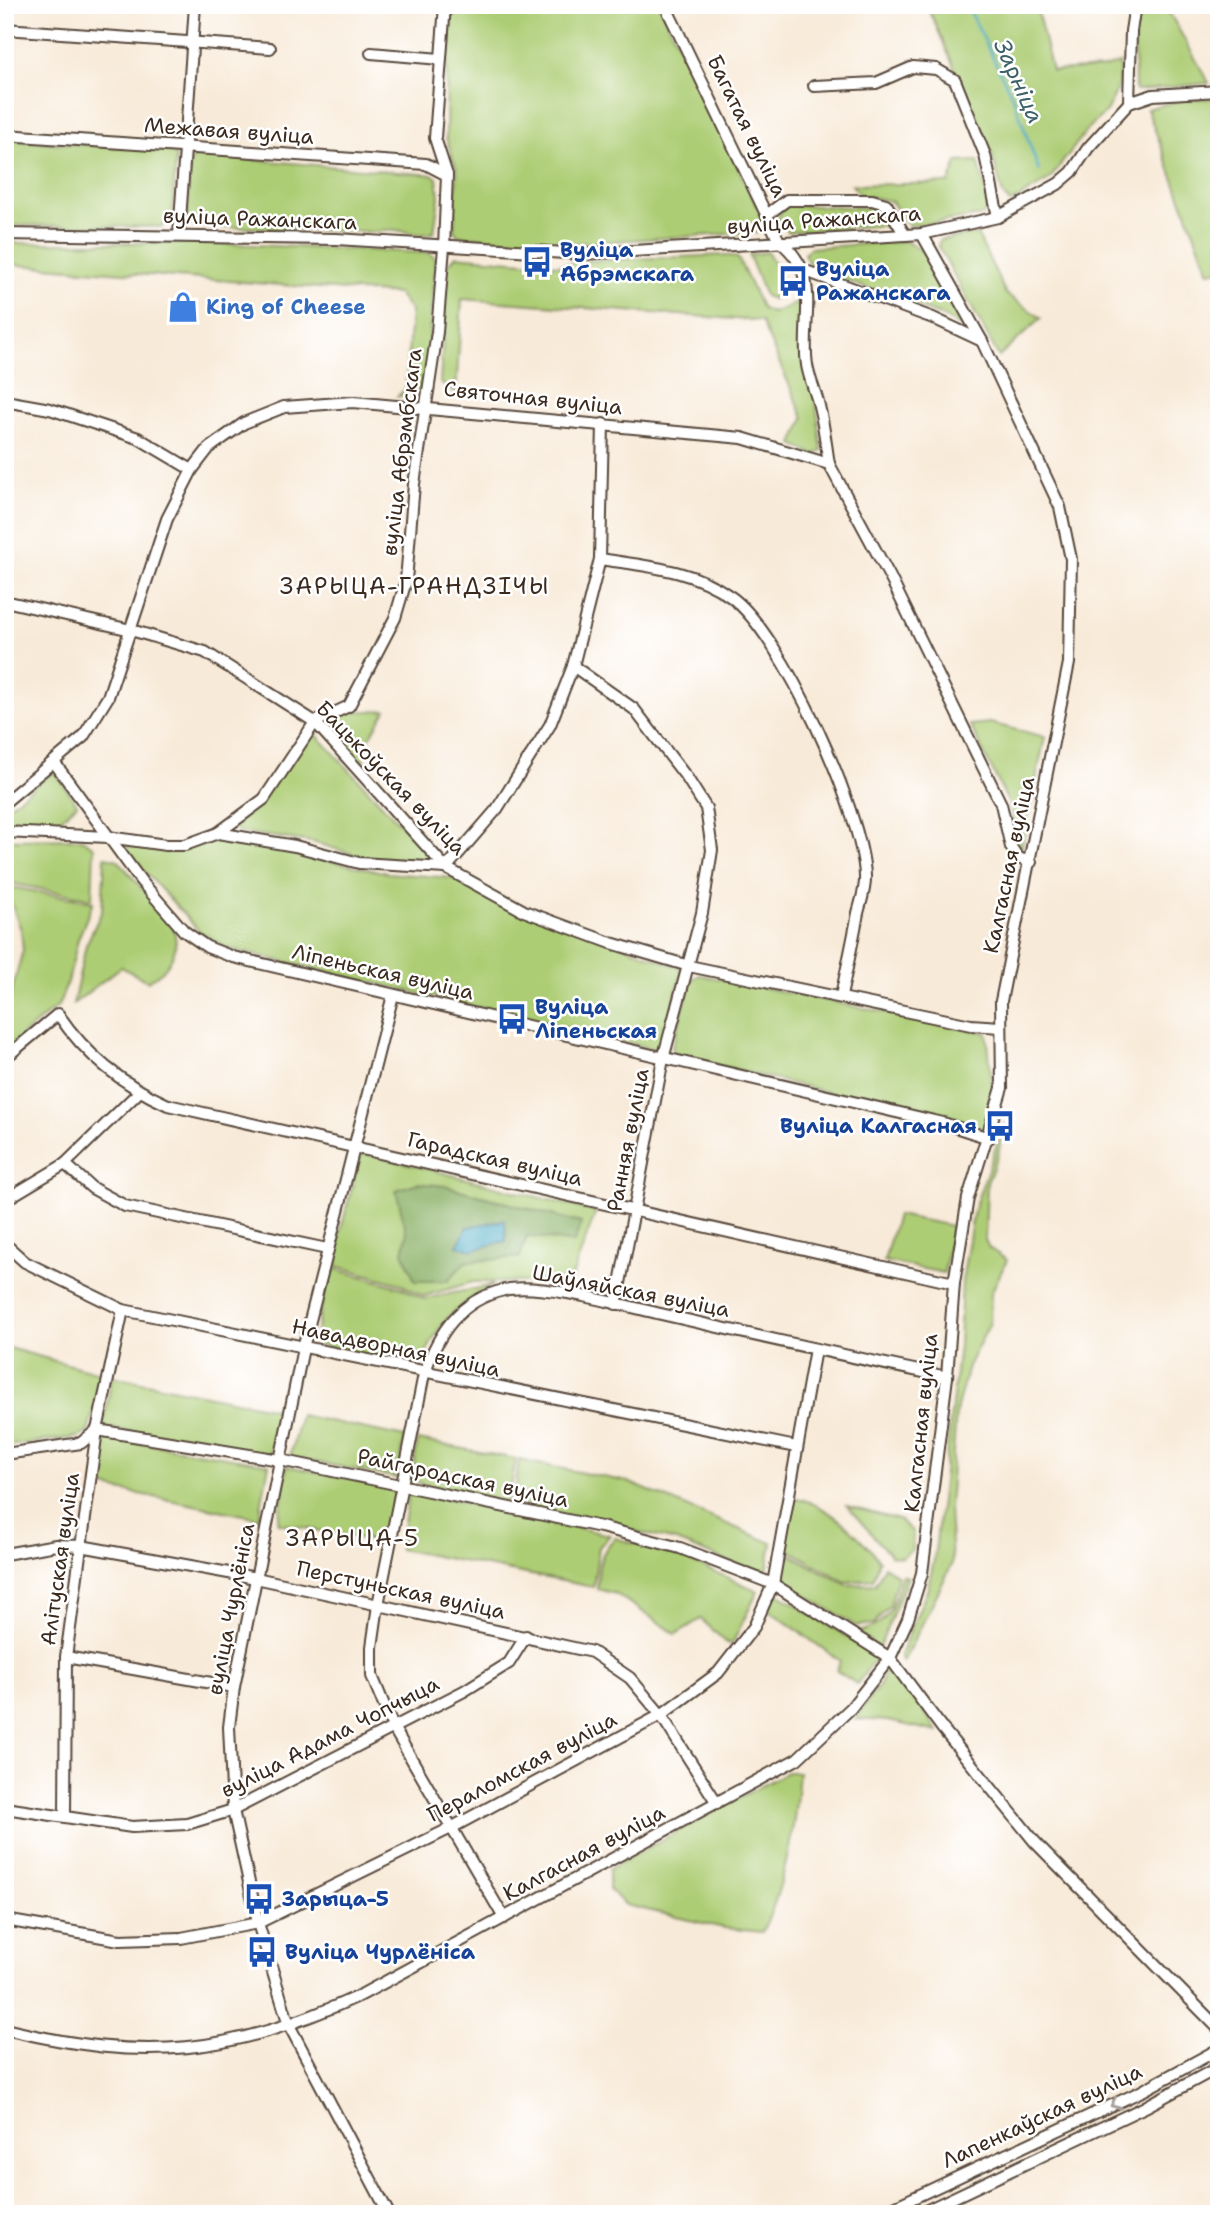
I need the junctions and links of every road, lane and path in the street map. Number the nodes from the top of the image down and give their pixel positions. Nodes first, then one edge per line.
1 (195, 5) edge
2 (445, 5) edge
3 (665, 5) edge
4 (1135, 5) edge
5 (5, 29) edge
6 (192, 43) junction
7 (270, 48) dead end
8 (371, 53) dead end
9 (440, 60) junction
10 (814, 86) dead end
11 (1219, 91) edge
12 (1129, 103) junction
13 (5, 135) edge
14 (185, 147) junction
15 (447, 175) junction
16 (768, 214) junction
17 (998, 217) junction
18 (5, 234) edge
19 (179, 234) junction
20 (922, 234) junction
21 (905, 235) junction
22 (779, 241) junction
23 (444, 247) junction
24 (803, 271) junction
25 (982, 341) junction
26 (5, 401) edge
27 (426, 407) junction
28 (603, 424) junction
29 (829, 464) junction
30 (192, 470) junction
31 (600, 559) junction
32 (5, 601) edge
33 (131, 630) junction
34 (573, 666) junction
35 (315, 722) junction
36 (54, 762) junction
37 (5, 802) edge
38 (5, 832) edge
39 (218, 833) junction
40 (108, 837) junction
41 (1031, 862) junction
42 (446, 868) junction
43 (689, 966) junction
44 (393, 995) junction
45 (841, 996) junction
46 (1000, 1027) junction
47 (5, 1058) edge
48 (663, 1059) junction
49 (139, 1092) junction
50 (989, 1138) junction
51 (353, 1146) junction
52 (65, 1164) junction
53 (5, 1200) edge
54 (634, 1212) junction
55 (5, 1244) edge
56 (327, 1249) junction
57 (954, 1283) junction
58 (616, 1304) junction
59 (123, 1310) junction
60 (303, 1349) junction
61 (815, 1349) junction
62 (424, 1374) junction
63 (947, 1377) junction
64 (97, 1430) junction
65 (796, 1447) junction
66 (5, 1454) edge
67 (280, 1460) junction
68 (403, 1484) junction
69 (81, 1546) junction
70 (5, 1555) edge
71 (256, 1578) junction
72 (773, 1584) junction
73 (378, 1605) junction
74 (526, 1636) junction
75 (66, 1657) junction
76 (890, 1658) junction
77 (234, 1687) junction
78 (661, 1716) junction
79 (393, 1727) junction
80 (717, 1803) junction
81 (5, 1808) edge
82 (233, 1810) junction
83 (65, 1816) junction
84 (451, 1828) junction
85 (504, 1918) junction
86 (5, 1920) edge
87 (258, 1923) junction
88 (289, 2025) junction
89 (5, 2029) edge
90 (1219, 2029) edge
91 (1219, 2049) edge
92 (1219, 2067) edge
93 (389, 2214) edge
94 (878, 2214) edge
95 (919, 2214) edge

1 - 6 street
2 - 9 street, вуліца Абрэмбскага
3 - 16 street, Багатая вуліца
4 - 12 street
5 - 6 street
6 - 7 street
6 - 14 street
8 - 9 street
9 - 15 street, вуліца Абрэмбскага
10 - 17 street
11 - 12 street
12 - 17 street, вуліца Ражанскага
13 - 14 street, Межавая вуліца
14 - 15 street, Межавая вуліца
14 - 19 street
15 - 23 street, вуліца Абрэмбскага
16 - 21 street
16 - 22 street, Багатая вуліца
17 - 20 street, вуліца Ражанскага
18 - 19 street, вуліца Ражанскага
19 - 23 street, вуліца Ражанскага
20 - 21 street, вуліца Ражанскага
20 - 25 street, Калгасная вуліца
21 - 22 street, вуліца Ражанскага
22 - 23 street, вуліца Ражанскага
22 - 24 street, Багатая вуліца
23 - 27 street, вуліца Абрэмбскага
24 - 25 street
24 - 29 street, Багатая вуліца
25 - 41 street, Калгасная вуліца
26 - 30 street
27 - 28 street, Святочная вуліца
27 - 30 street, Святочная вуліца
27 - 35 street, вуліца Абрэмбскага
28 - 29 street, Святочная вуліца
28 - 31 street
29 - 41 street
30 - 33 street, Святочная вуліца
31 - 34 street
31 - 45 street
32 - 33 street, Бацькоўская вуліца
33 - 35 street, Бацькоўская вуліца
33 - 36 street, Святочная вуліца
34 - 42 street
34 - 43 street, Ранняя вуліца
35 - 39 street
35 - 42 street, Бацькоўская вуліца
36 - 37 street, Святочная вуліца
36 - 40 street, Ліпеньская вуліца
38 - 40 street
39 - 40 street
39 - 42 street
40 - 44 street, Ліпеньская вуліца
41 - 46 street, Калгасная вуліца
42 - 43 street, Бацькоўская вуліца
43 - 45 street, Бацькоўская вуліца
43 - 48 street, Ранняя вуліца
44 - 48 street, Ліпеньская вуліца
44 - 51 street, вуліца Чурлёніса
45 - 46 street, Бацькоўская вуліца
46 - 50 street, Калгасная вуліца
47 - 49 street, Гарадская вуліца
48 - 50 street, Ліпеньская вуліца
48 - 54 street, Ранняя вуліца
49 - 51 street, Гарадская вуліца
49 - 52 street
50 - 57 street, Калгасная вуліца
51 - 54 street, Гарадская вуліца
51 - 56 street, вуліца Чурлёніса
52 - 53 street
52 - 56 street
54 - 57 street, Гарадская вуліца
54 - 58 street, Ранняя вуліца
55 - 59 street, Навадворная вуліца
56 - 60 street, вуліца Чурлёніса
57 - 63 street, Калгасная вуліца
58 - 61 street, Шаўляйская вуліца
58 - 62 street, Шаўляйская вуліца
59 - 60 street, Навадворная вуліца
59 - 64 street, Алітуская вуліца
60 - 62 street, Навадворная вуліца
60 - 67 street, вуліца Чурлёніса
61 - 63 street, Шаўляйская вуліца
61 - 65 street, Пераломская вуліца
62 - 65 street, Навадворная вуліца
62 - 68 street, Шаўляйская вуліца
63 - 76 street, Калгасная вуліца
64 - 66 street
64 - 67 street, Райгародская вуліца
64 - 69 street, Алітуская вуліца
65 - 72 street, Пераломская вуліца
67 - 68 street, Райгародская вуліца
67 - 71 street, вуліца Чурлёніса
68 - 72 street, Райгародская вуліца
68 - 73 street, Шаўляйская вуліца
69 - 70 street, Перстуньская вуліца
69 - 71 street, Перстуньская вуліца
69 - 75 street, Алітуская вуліца
71 - 73 street, Перстуньская вуліца
71 - 77 street, вуліца Чурлёніса
72 - 76 street, Райгародская вуліца
72 - 78 street, Пераломская вуліца
73 - 74 street, Перстуньская вуліца
73 - 79 street, Шаўляйская вуліца
74 - 78 street, Перстуньская вуліца
74 - 79 street, вуліца Адама Чопчыца
75 - 77 street
75 - 83 street, Алітуская вуліца
76 - 80 street, Калгасная вуліца
76 - 90 street
77 - 82 street, вуліца Чурлёніса
78 - 80 street, Перстуньская вуліца
78 - 84 street, Пераломская вуліца
79 - 82 street, вуліца Адама Чопчыца
79 - 84 street, Шаўляйская вуліца
80 - 85 street, Калгасная вуліца
81 - 83 street, вуліца Адама Чопчыца
82 - 83 street, вуліца Адама Чопчыца
82 - 87 street, вуліца Чурлёніса
84 - 85 street, Шаўляйская вуліца
84 - 87 street, Пераломская вуліца
85 - 88 street, Калгасная вуліца
86 - 87 street, Пераломская вуліца
87 - 88 street, вуліца Чурлёніса
88 - 89 street, Калгасная вуліца
88 - 93 street, вуліца Чурлёніса
91 -> 94 street, Лапенкаўская вуліца
92 - 95 street, Лапенкаўская вуліца

